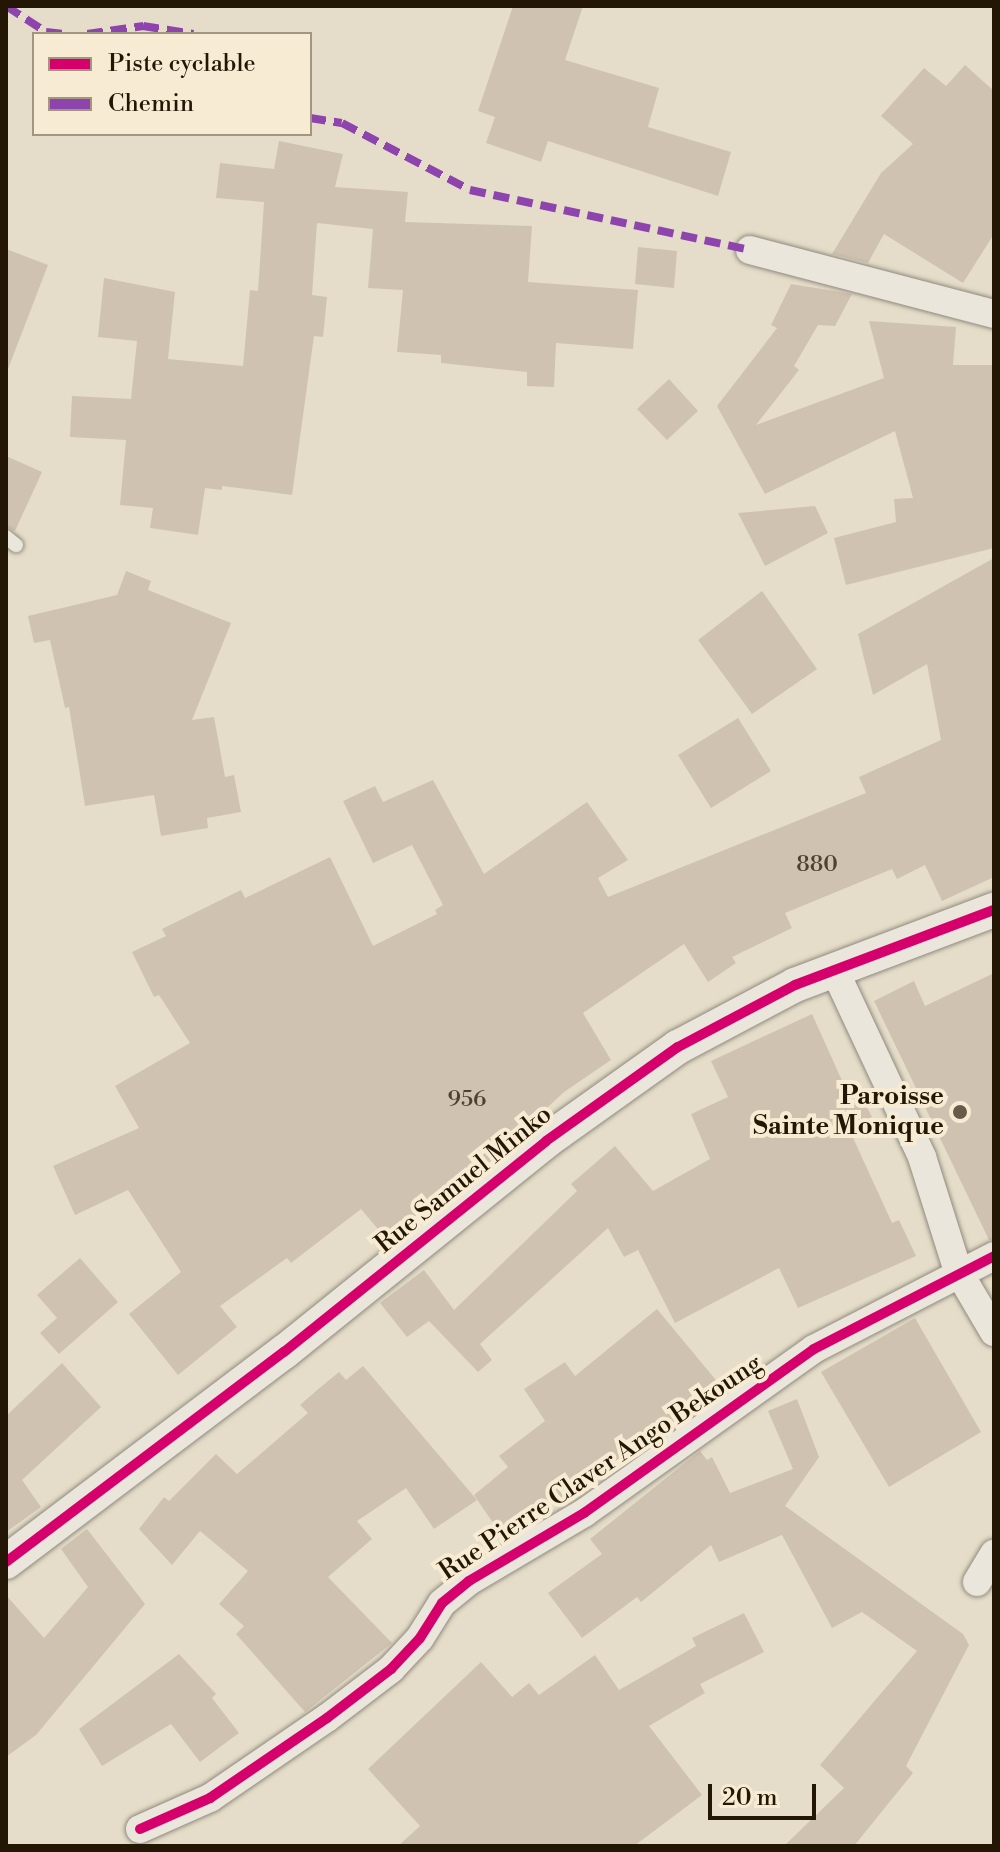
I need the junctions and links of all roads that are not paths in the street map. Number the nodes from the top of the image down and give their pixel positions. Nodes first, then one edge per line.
1 (750, 250) dead end
2 (994, 314) edge
3 (994, 910) edge
4 (835, 971) junction
5 (994, 1256) edge
6 (958, 1271) junction
7 (994, 1332) edge
8 (994, 1554) edge
9 (6, 1562) edge
10 (977, 1582) dead end
11 (140, 1829) dead end

1 - 2 street
3 - 4 street, Rue Samuel Minko
4 - 6 street
4 - 9 street, Rue Samuel Minko
5 - 6 street, Rue Pierre Claver Ango Bekoung
6 - 7 street
6 - 11 street, Rue Pierre Claver Ango Bekoung
8 - 10 street

